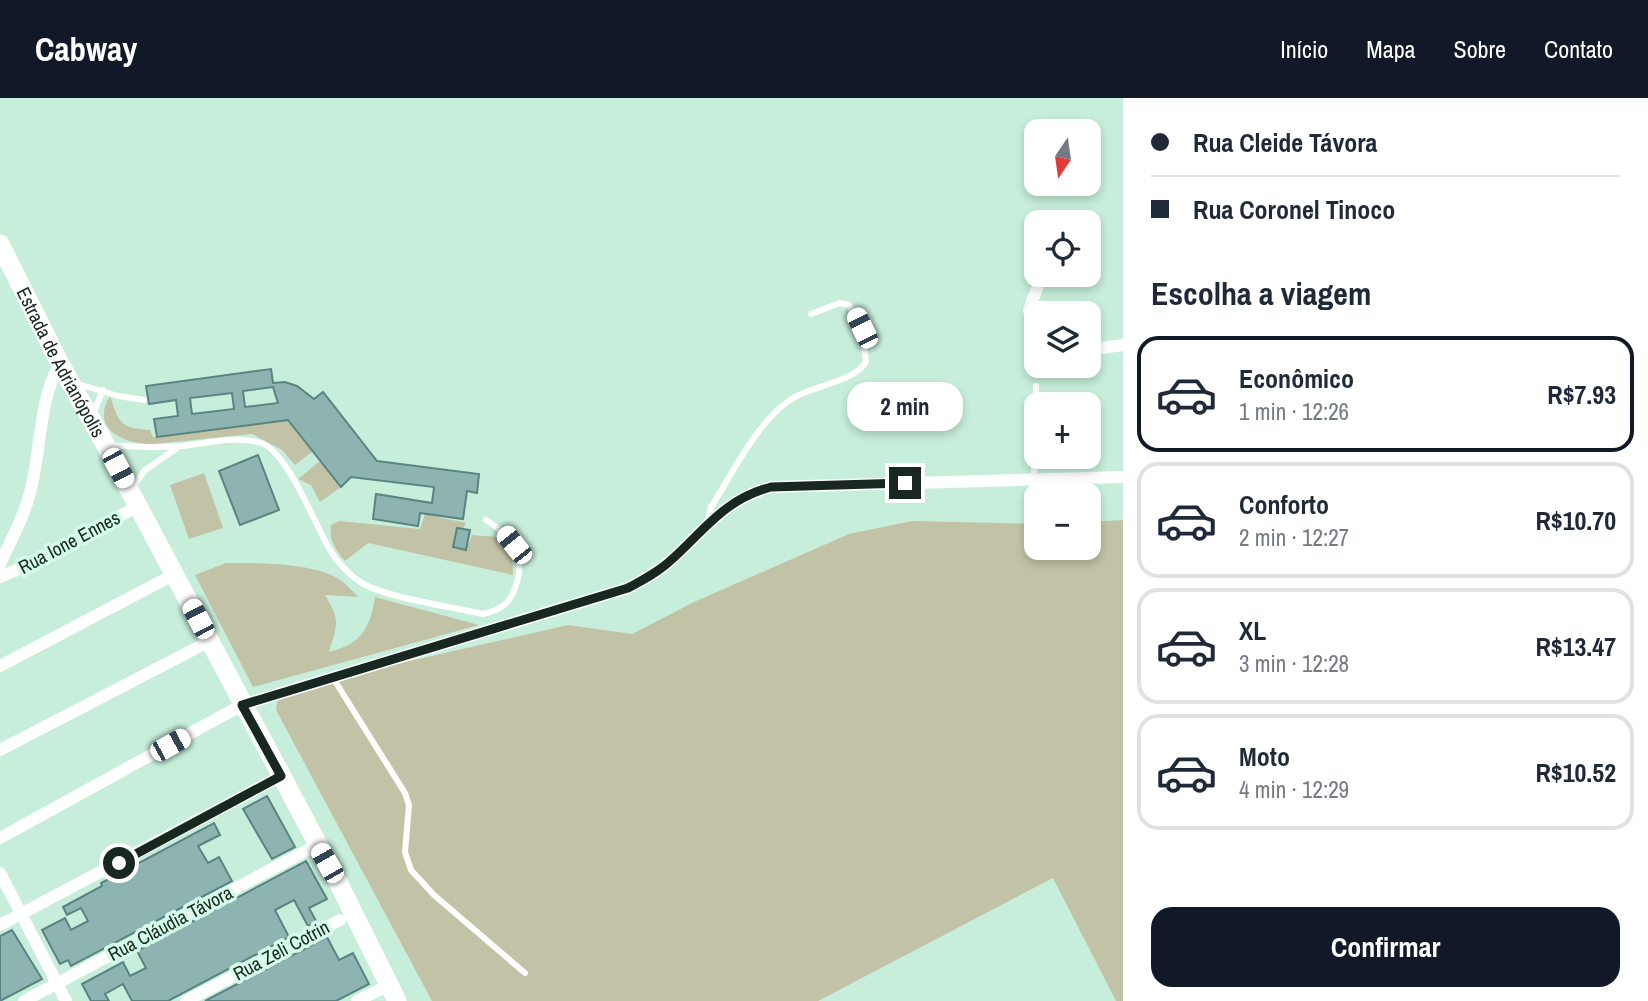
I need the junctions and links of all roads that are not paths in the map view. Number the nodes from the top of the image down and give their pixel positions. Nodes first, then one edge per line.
1 (0, 244) edge
2 (811, 314) dead end
3 (1123, 345) edge
4 (1101, 348) edge
5 (64, 373) junction
6 (1035, 386) dead end
7 (103, 390) junction
8 (144, 400) dead end
9 (90, 420) junction
10 (105, 444) junction
11 (179, 446) junction
12 (1123, 477) edge
13 (1034, 478) junction
14 (134, 499) junction
15 (485, 520) dead end
16 (706, 523) junction
17 (0, 564) edge
18 (175, 574) junction
19 (0, 577) edge
20 (210, 642) junction
21 (0, 666) edge
22 (333, 678) junction
23 (242, 705) junction
24 (0, 750) edge
25 (281, 776) junction
26 (0, 838) edge
27 (317, 845) junction
28 (0, 873) edge
29 (338, 882) junction
30 (22, 913) junction
31 (340, 920) junction
32 (0, 925) edge
33 (363, 932) junction
34 (525, 973) dead end
35 (57, 983) junction
36 (393, 993) edge
37 (24, 1001) edge
38 (66, 1001) edge
39 (186, 1001) edge
40 (357, 1001) edge

1 - 5 main road, Estrada de Adrianópolis
2 - 16 lane
3 - 4 street
5 - 7 lane
5 - 9 main road, Estrada de Adrianópolis
5 - 17 street
6 - 13 lane
7 - 8 lane
7 - 9 lane
9 - 10 main road, Estrada de Adrianópolis
10 - 11 lane
10 - 14 main road, Estrada de Adrianópolis
11 - 14 lane
11 - 15 lane
12 - 13 street
13 - 16 street
14 - 18 main road, Estrada de Adrianópolis
14 - 19 street, Rua Ione Ennes
16 - 22 street
18 - 20 main road, Estrada de Adrianópolis
18 - 21 street
20 - 23 main road, Estrada de Adrianópolis
20 - 24 street
22 - 23 street
22 - 34 lane
23 - 25 main road, Estrada de Adrianópolis
23 - 26 street
25 - 27 main road, Estrada de Adrianópolis
25 - 30 street
27 - 29 main road, Estrada de Adrianópolis
27 - 35 street, Rua Cláudia Távora
28 - 30 street
29 - 31 street, Rua Zeli Cotrin
29 - 33 main road, Estrada de Adrianópolis
30 - 32 street
30 - 35 street
31 - 33 street, Rua Zeli Cotrin
31 - 39 street, Rua Zeli Cotrin
33 - 36 main road, Estrada de Adrianópolis
35 - 37 street, Rua Cláudia Távora
35 - 38 street
36 - 40 street

